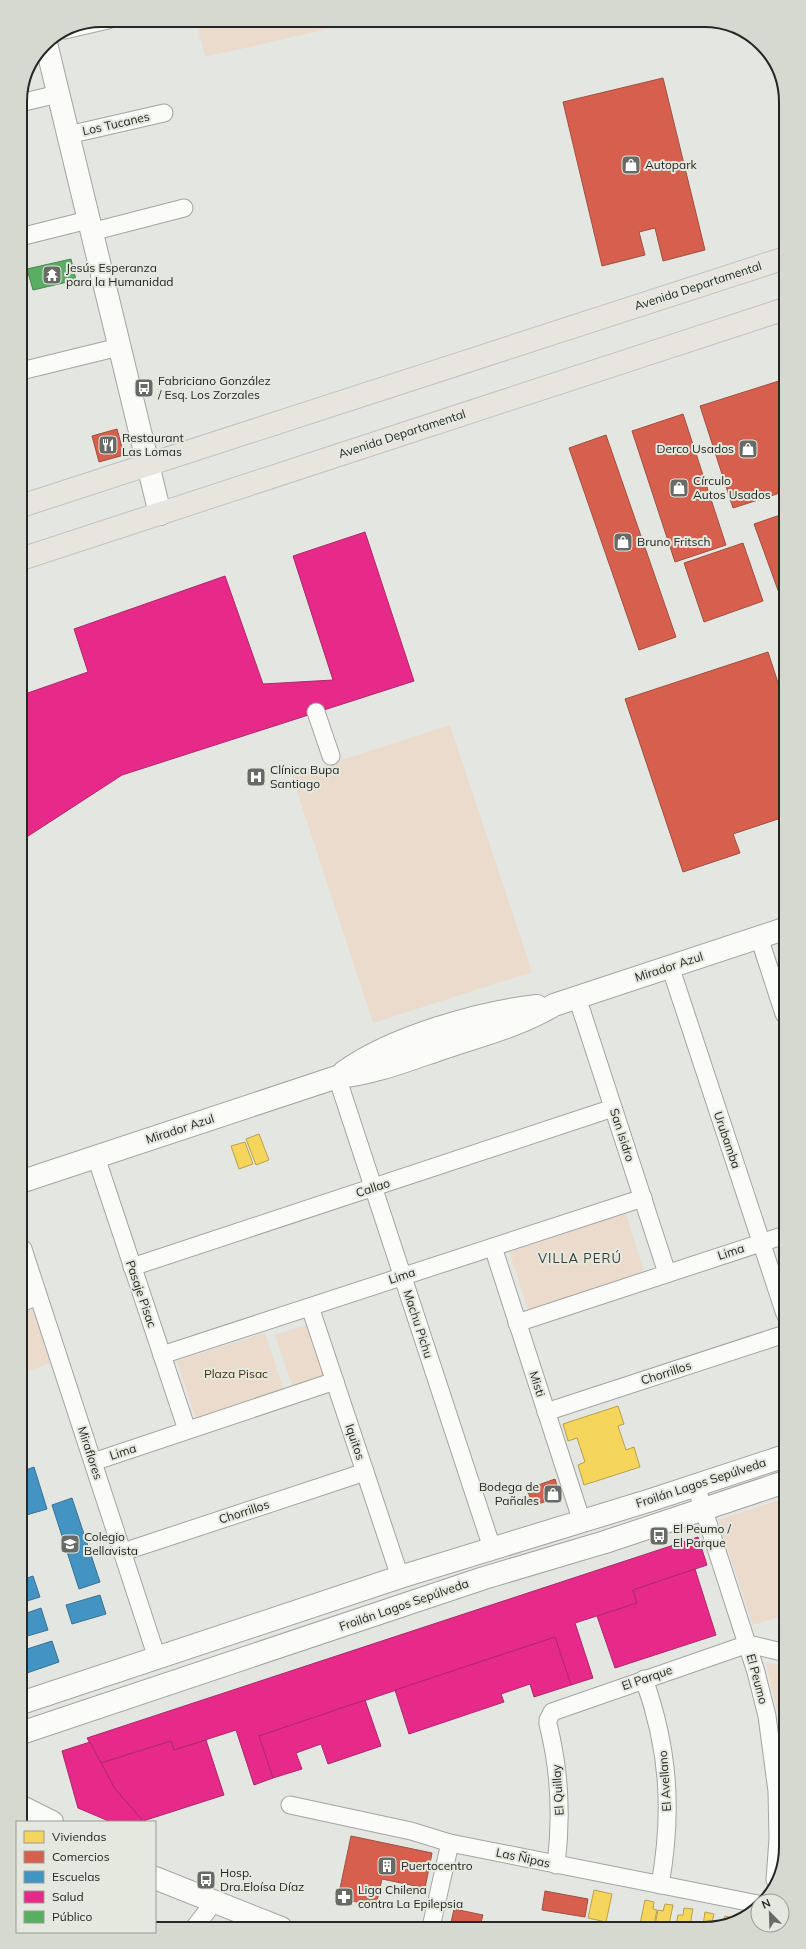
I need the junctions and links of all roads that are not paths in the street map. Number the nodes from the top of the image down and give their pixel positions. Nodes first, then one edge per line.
1 (48, 50) edge
2 (58, 94) junction
3 (27, 101) edge
4 (164, 113) dead end
5 (68, 136) junction
6 (184, 208) dead end
7 (90, 226) junction
8 (27, 236) edge
9 (779, 260) edge
10 (779, 311) edge
11 (119, 347) junction
12 (27, 370) edge
13 (147, 465) junction
14 (27, 504) edge
15 (160, 514) junction
16 (27, 557) edge
17 (316, 712) dead end
18 (331, 756) dead end
19 (779, 931) edge
20 (759, 937) junction
21 (670, 966) junction
22 (577, 997) junction
23 (779, 999) edge
24 (337, 1077) junction
25 (613, 1108) junction
26 (96, 1157) junction
27 (27, 1180) edge
28 (373, 1188) junction
29 (643, 1198) junction
30 (779, 1237) edge
31 (762, 1242) junction
32 (492, 1247) junction
33 (132, 1267) junction
34 (667, 1273) junction
35 (27, 1274) edge
36 (402, 1276) junction
37 (779, 1295) edge
38 (31, 1299) edge
39 (310, 1307) junction
40 (517, 1323) junction
41 (779, 1336) edge
42 (162, 1355) junction
43 (335, 1381) junction
44 (546, 1412) junction
45 (187, 1430) junction
46 (779, 1458) edge
47 (93, 1462) junction
48 (365, 1472) junction
49 (779, 1484) edge
50 (696, 1486) junction
51 (704, 1509) junction
52 (582, 1522) junction
53 (487, 1549) junction
54 (123, 1552) junction
55 (400, 1577) junction
56 (484, 1578) junction
57 (326, 1602) junction
58 (334, 1629) junction
59 (748, 1644) junction
60 (779, 1651) edge
61 (157, 1658) junction
62 (644, 1679) junction
63 (27, 1701) edge
64 (549, 1716) joint
65 (27, 1731) edge
66 (290, 1805) dead end
67 (27, 1810) edge
68 (50, 1821) edge
69 (450, 1843) junction
70 (556, 1865) junction
71 (776, 1869) edge
72 (156, 1878) edge
73 (660, 1885) junction
74 (214, 1902) junction
75 (750, 1902) edge
76 (199, 1922) edge
77 (266, 1922) edge
78 (432, 1922) edge

1 - 2 street
2 - 3 street
2 - 5 street
4 - 5 street, Los Tucanes
5 - 7 street
6 - 7 street
7 - 8 street
7 - 11 street
9 - 13 main road, Avenida Departamental
10 - 15 main road, Avenida Departamental
11 - 12 street
11 - 13 street
13 - 14 main road, Avenida Departamental
13 - 15 street
15 - 16 main road, Avenida Departamental
17 - 18 street
19 - 20 street, Mirador Azul
20 - 21 street, Mirador Azul
20 - 23 street
21 - 22 street, Mirador Azul
21 - 31 street, Urubamba
22 - 24 street, Mirador Azul
22 - 25 street, San Isidro
24 - 26 street, Mirador Azul
24 - 28 street, Machu Pichu
25 - 28 street, Callao
25 - 29 street, San Isidro
26 - 27 street, Mirador Azul
26 - 33 street, Pasaje Pisac
28 - 33 street, Callao
28 - 36 street, Machu Pichu
29 - 32 street, Lima
29 - 34 street, San Isidro
30 - 31 street, Lima
31 - 34 street, Lima
31 - 37 street, Urubamba
32 - 36 street, Lima
32 - 40 street, Misti
33 - 42 street, Pasaje Pisac
34 - 40 street, Lima
35 - 38 street, Miraflores
36 - 39 street, Lima
36 - 53 street, Machu Pichu
38 - 47 street, Miraflores
39 - 42 street, Lima
39 - 43 street, Iquitos
40 - 44 street, Misti
41 - 44 street, Chorrillos
42 - 45 street, Pasaje Pisac
43 - 45 street, Lima
43 - 48 street, Iquitos
44 - 52 street, Misti
45 - 47 street, Lima
46 - 50 street, Froilán Lagos Sepúlveda
47 - 54 street, Miraflores
48 - 54 street, Chorrillos
48 - 55 street, Iquitos
49 - 51 street, Froilán Lagos Sepúlveda
50 - 51 street, El Peumo
50 - 52 street, Froilán Lagos Sepúlveda
51 - 56 street, Froilán Lagos Sepúlveda
51 - 59 street, El Peumo
52 - 53 street, Froilán Lagos Sepúlveda
53 - 55 street, Froilán Lagos Sepúlveda
53 - 56 street
54 - 61 street, Miraflores
55 - 57 street, Froilán Lagos Sepúlveda
56 - 58 street, Froilán Lagos Sepúlveda
57 - 58 street
57 - 61 street, Froilán Lagos Sepúlveda
58 - 65 street, Froilán Lagos Sepúlveda
59 - 60 street
59 - 62 street, El Parque
59 - 71 street, El Peumo
61 - 63 street, Froilán Lagos Sepúlveda
62 - 64 street, El Parque
62 - 73 street, El Avellano
64 - 70 street, El Quillay
66 - 69 street, Las Ñipas
67 - 68 street
69 - 70 street, Las Ñipas
69 - 78 street
70 - 73 street, Las Ñipas
72 - 74 street
73 - 75 street, Las Ñipas
74 - 76 street
74 - 77 street

